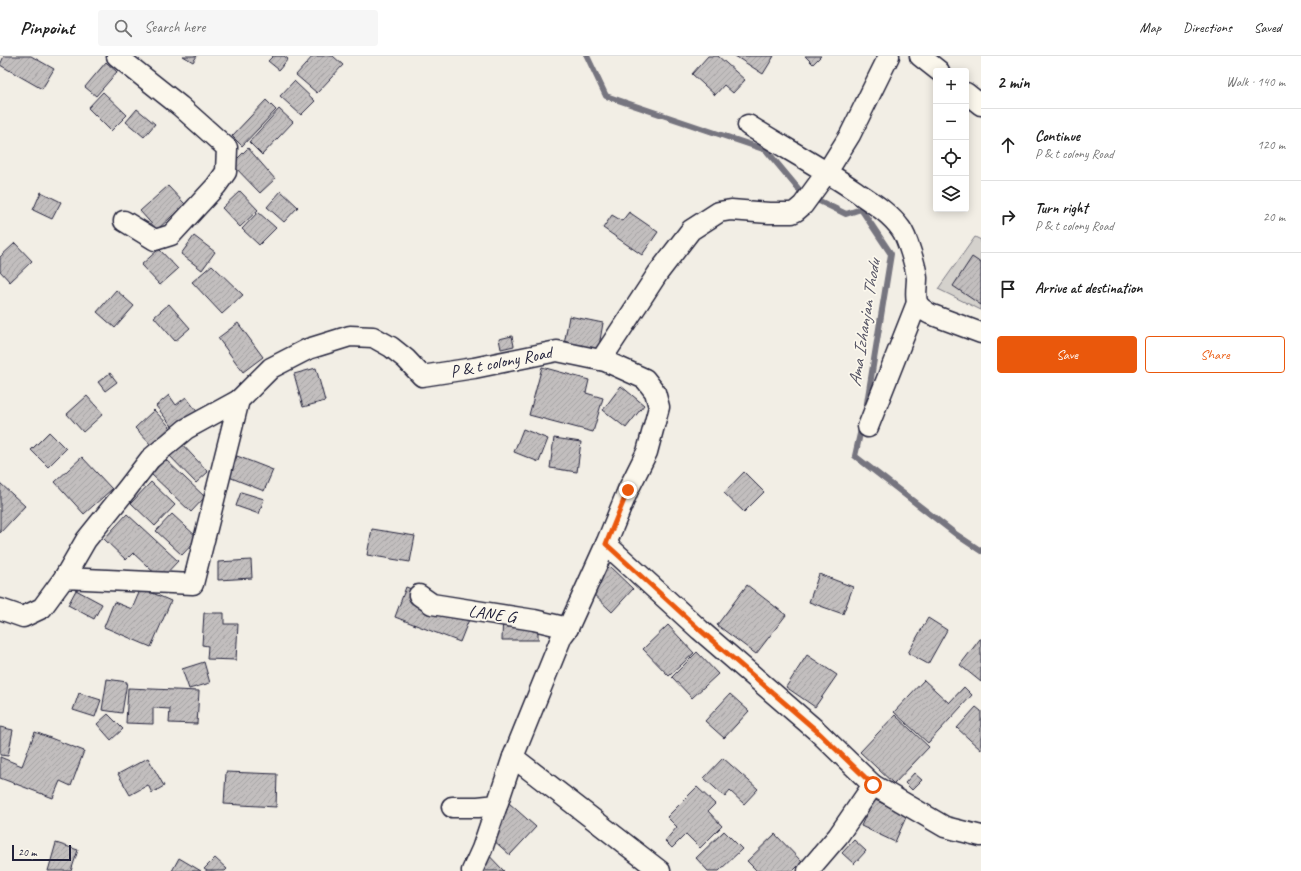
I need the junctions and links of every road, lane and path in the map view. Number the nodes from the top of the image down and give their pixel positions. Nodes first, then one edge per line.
1 (117, 56) edge
2 (889, 56) edge
3 (920, 56) edge
4 (935, 68) edge
5 (969, 95) edge
6 (981, 105) edge
7 (748, 125) dead end
8 (822, 179) junction
9 (124, 221) dead end
10 (917, 303) junction
11 (981, 333) edge
12 (601, 360) junction
13 (239, 400) junction
14 (868, 427) dead end
15 (606, 544) junction
16 (64, 578) junction
17 (419, 595) dead end
18 (0, 608) edge
19 (568, 628) junction
20 (513, 757) junction
21 (873, 785) junction
22 (497, 805) junction
23 (452, 806) dead end
24 (981, 836) edge
25 (472, 871) edge
26 (660, 871) edge
27 (808, 871) edge

1 - 9 street
2 - 8 street
3 - 4 street
5 - 6 street
7 - 8 street
8 - 10 street
8 - 12 street
10 - 11 street
10 - 14 street
12 - 13 street, P & t colony Road
12 - 15 street, P & t colony Road
13 - 16 street
13 - 16 street
15 - 19 street, P & t colony Road
15 - 21 street
16 - 18 street
17 - 19 street, LANE G
19 - 20 street, P & t colony Road
20 - 22 street, P & t colony Road
20 - 26 street
21 - 24 street
21 - 27 street
22 - 23 street
22 - 25 street, P & t colony Road

